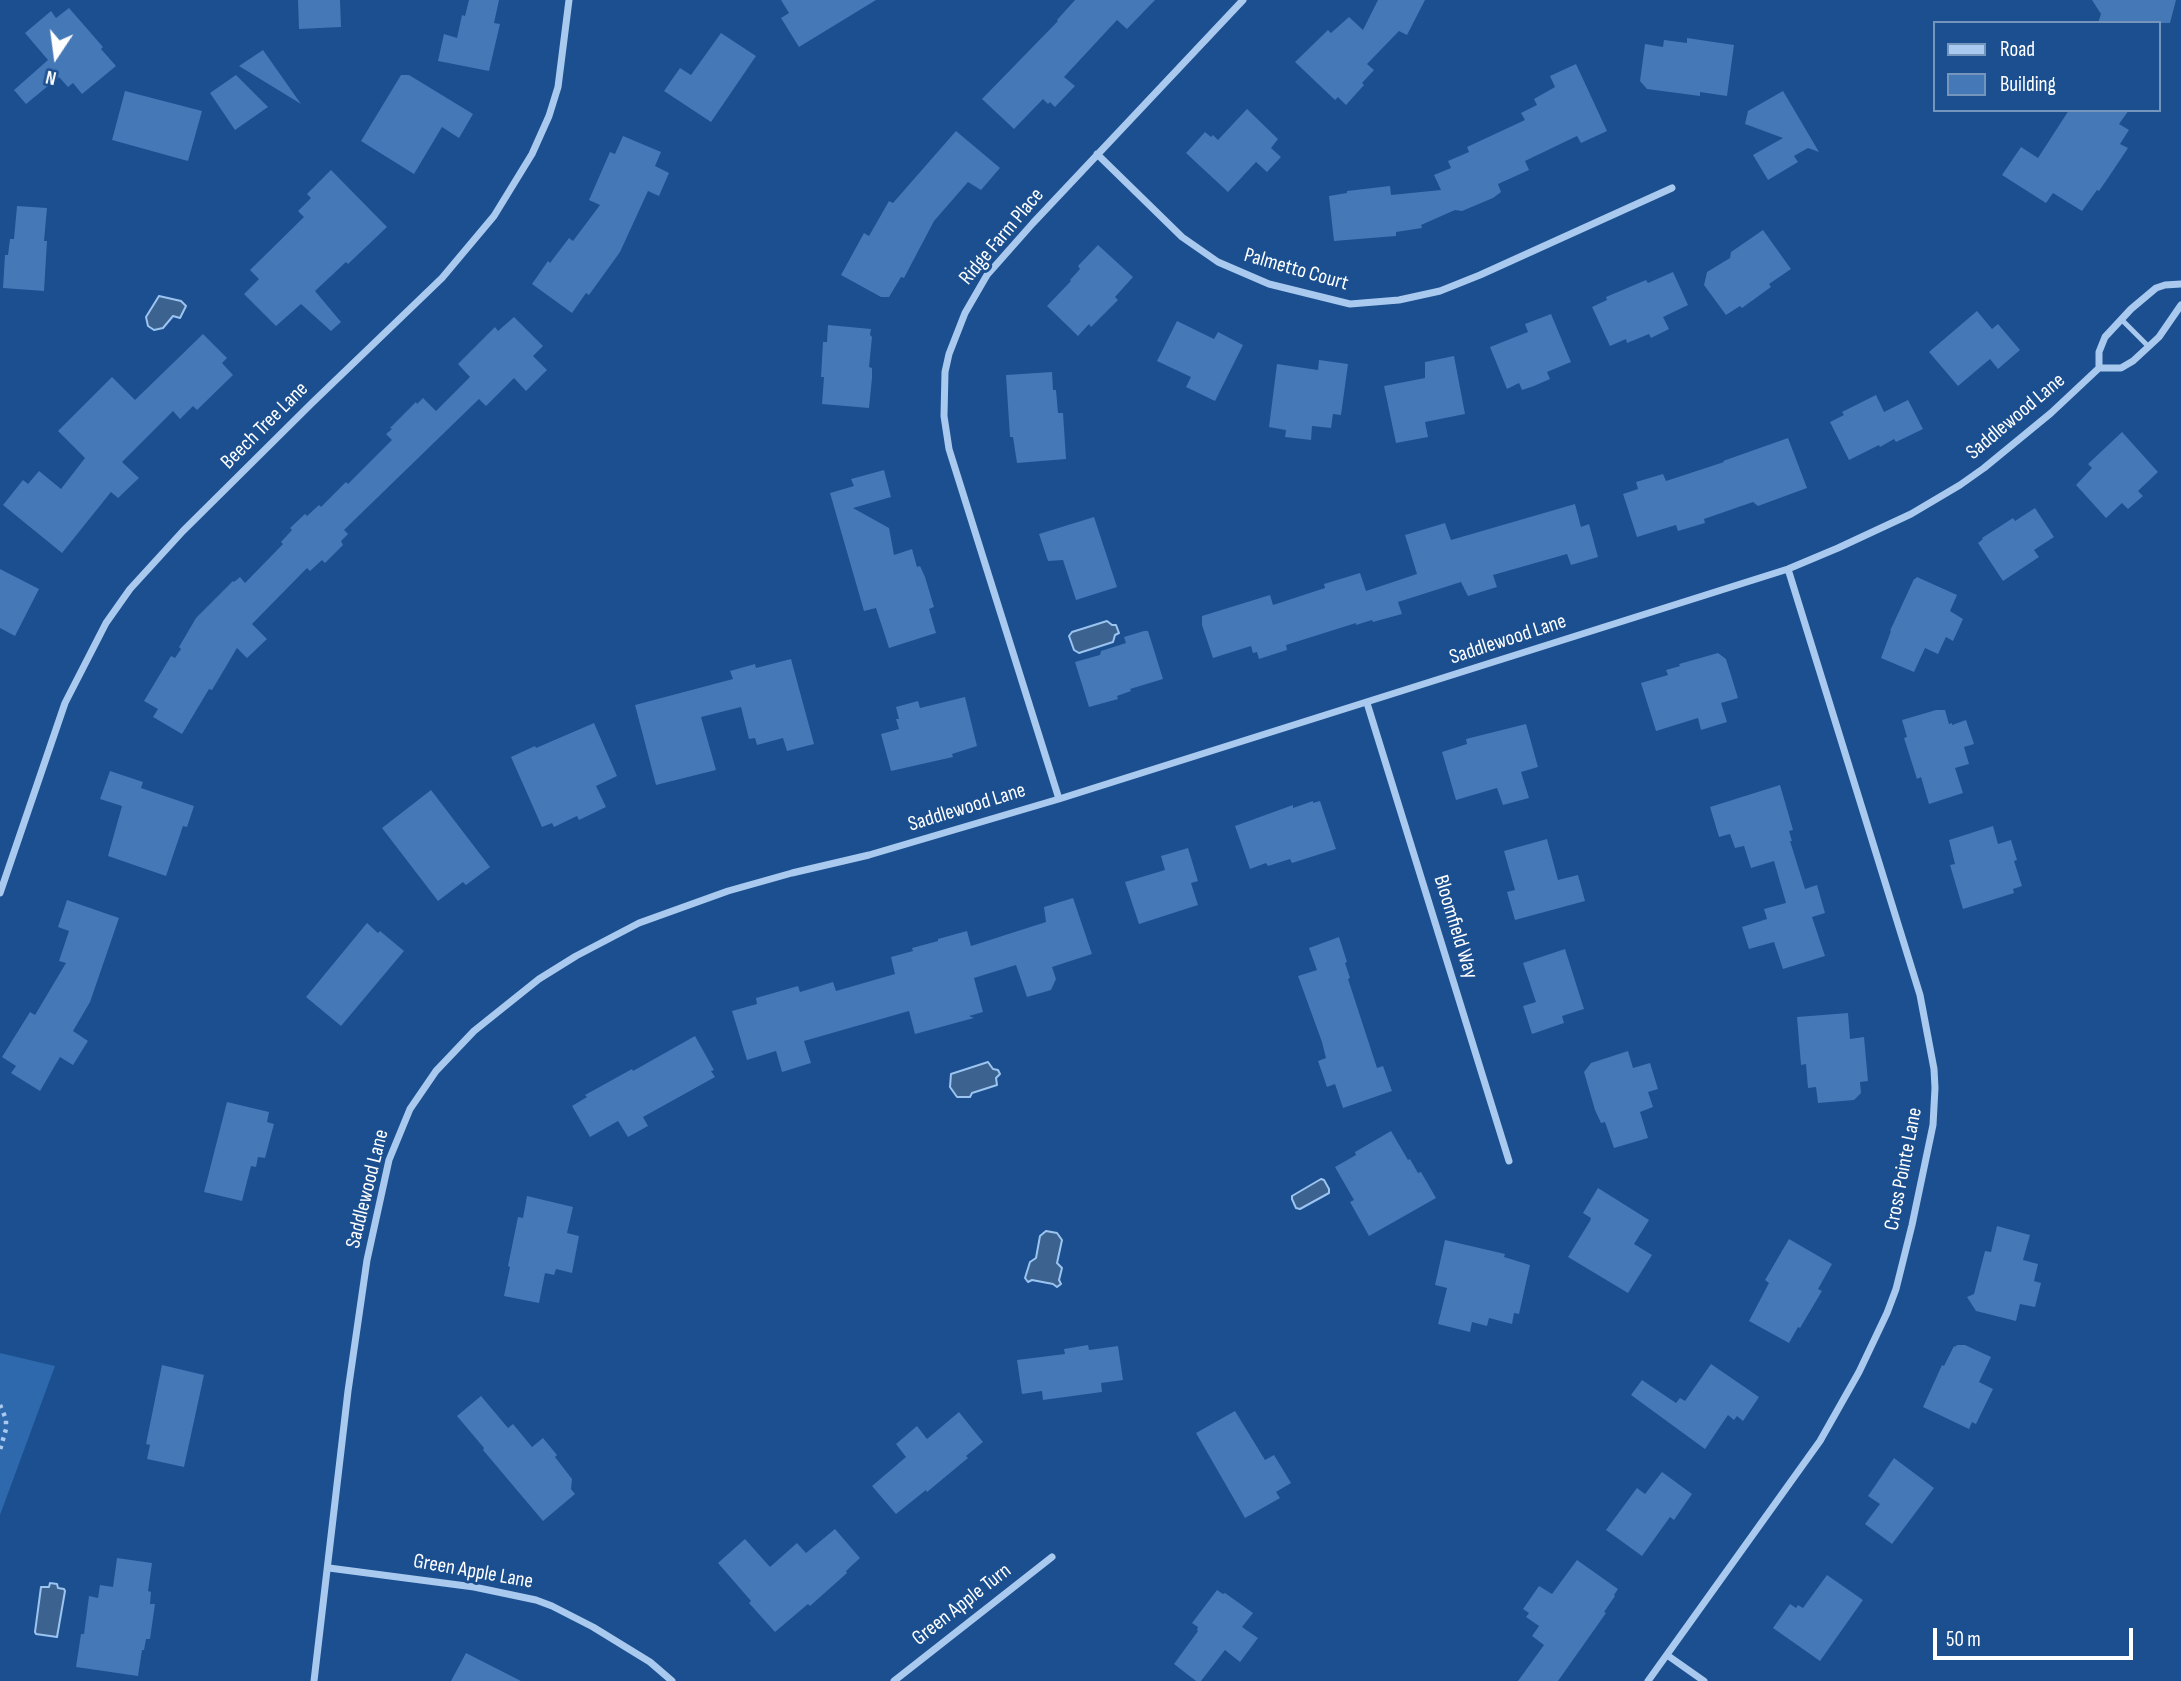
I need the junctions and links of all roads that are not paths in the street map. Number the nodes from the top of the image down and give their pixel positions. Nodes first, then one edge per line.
1 (569, 0) edge
2 (1243, 0) edge
3 (1097, 154) junction
4 (1672, 188) dead end
5 (2181, 284) edge
6 (2181, 305) edge
7 (2122, 319) junction
8 (2149, 347) junction
9 (2099, 368) junction
10 (1788, 569) junction
11 (1367, 703) junction
12 (1059, 799) junction
13 (0, 893) edge
14 (1509, 1161) dead end
15 (1052, 1557) dead end
16 (329, 1568) junction
17 (1668, 1655) junction
18 (314, 1681) edge
19 (672, 1681) edge
20 (894, 1681) edge
21 (1648, 1681) edge
22 (1704, 1681) edge

1 - 13 street, Beech Tree Lane
2 - 3 street, Ridge Farm Place
3 - 4 street, Palmetto Court
3 - 12 street, Ridge Farm Place
5 - 7 street
6 - 8 street
7 - 8 lane
7 - 9 street
8 - 9 street
9 - 10 street, Saddlewood Lane
10 - 11 street, Saddlewood Lane
10 - 17 street, Cross Pointe Lane
11 - 12 street, Saddlewood Lane
11 - 14 street, Bloomfield Way
12 - 16 street, Saddlewood Lane
15 - 20 street, Green Apple Turn
16 - 18 street, Saddlewood Lane
16 - 19 street, Green Apple Lane
17 - 21 street, Cross Pointe Lane
17 - 22 street

